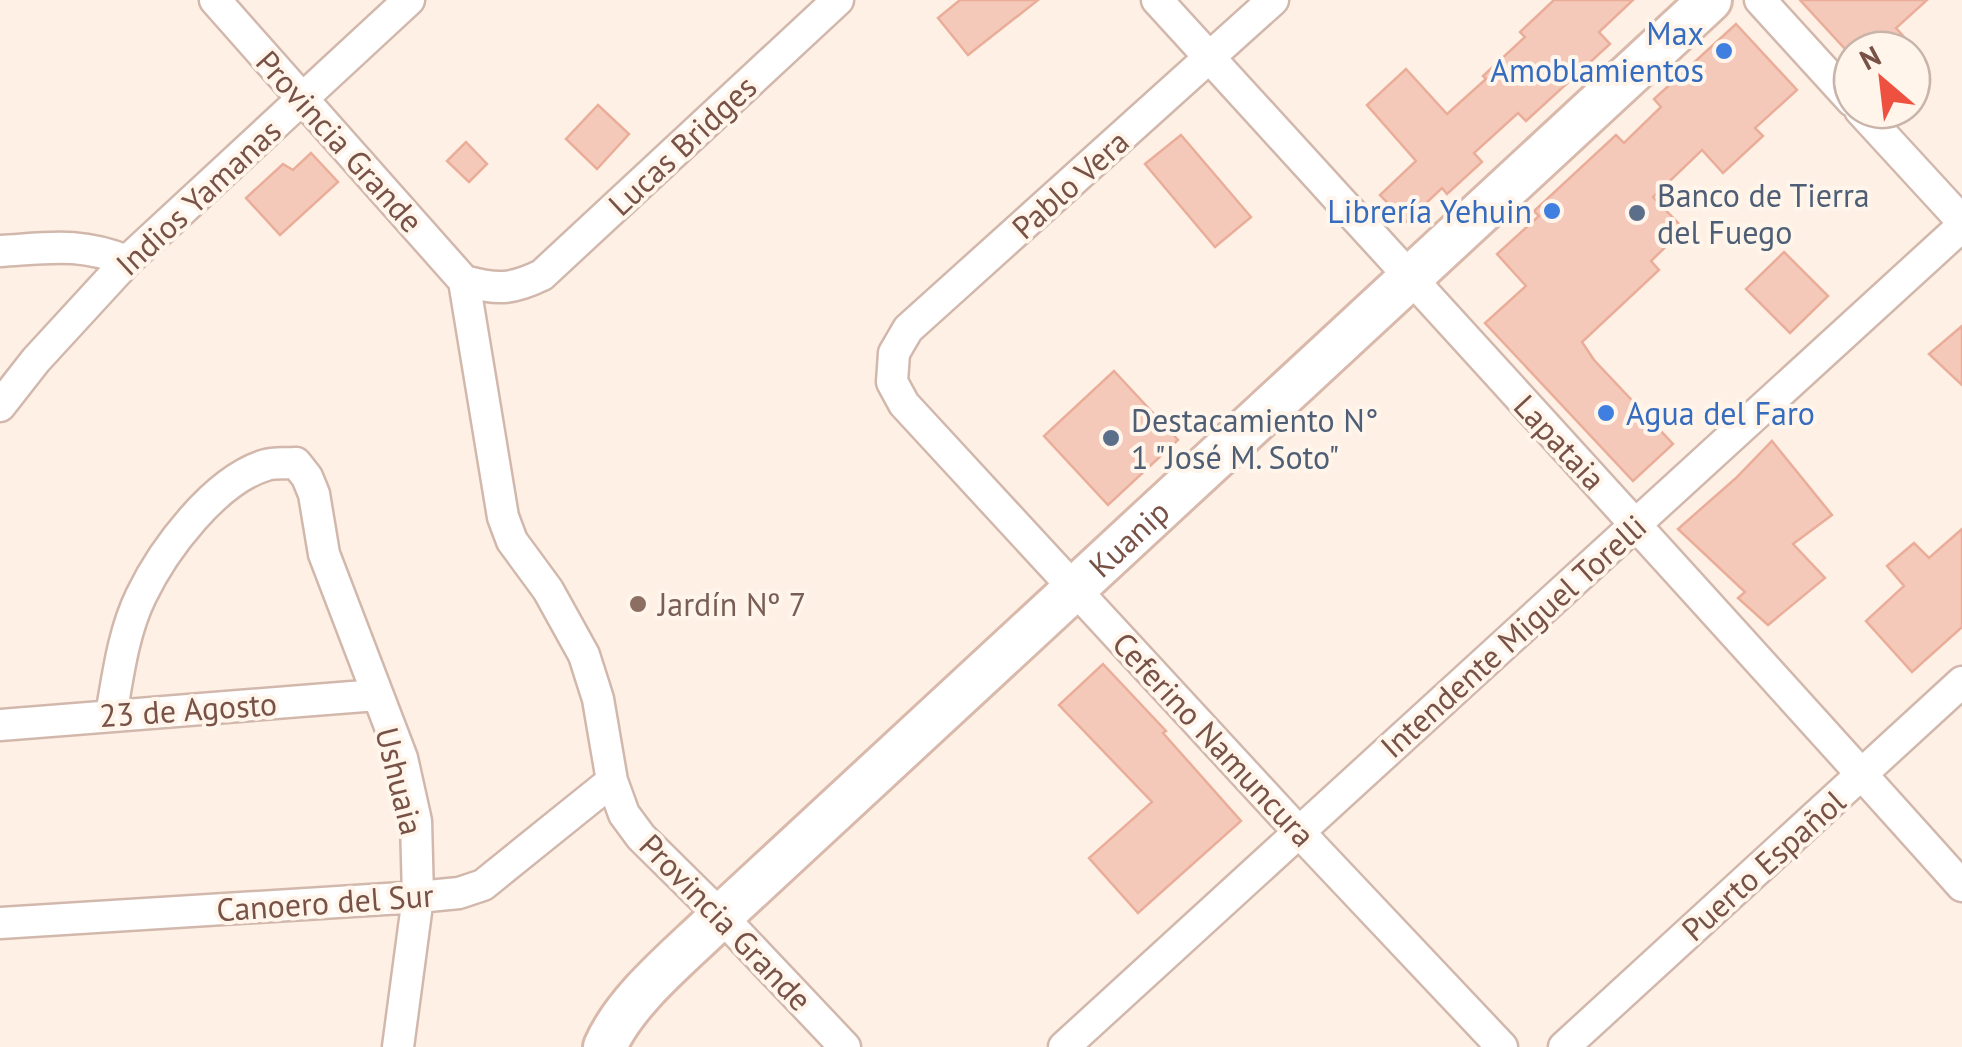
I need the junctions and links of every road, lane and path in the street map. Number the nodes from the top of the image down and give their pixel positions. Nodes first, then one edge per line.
1 (215, 0) edge
2 (409, 0) edge
3 (838, 0) edge
4 (1158, 0) edge
5 (1273, 0) edge
6 (1710, 0) edge
7 (1760, 0) edge
8 (1210, 58) junction
9 (1832, 79) edge
10 (302, 99) junction
11 (1878, 130) edge
12 (1962, 224) edge
13 (0, 251) edge
14 (128, 262) junction
15 (1410, 278) junction
16 (464, 282) junction
17 (892, 382) joint
18 (0, 406) edge
19 (1636, 524) junction
20 (1075, 589) junction
21 (1962, 682) edge
22 (377, 695) junction
23 (110, 715) junction
24 (0, 724) edge
25 (1862, 774) junction
26 (612, 781) junction
27 (1298, 831) junction
28 (1962, 886) edge
29 (418, 897) junction
30 (721, 916) junction
31 (0, 923) edge
32 (398, 1047) edge
33 (605, 1047) edge
34 (846, 1047) edge
35 (1064, 1047) edge
36 (1502, 1047) edge
37 (1564, 1047) edge

1 - 10 street, Provincia Grande
2 - 10 street, Indios Yamanas
3 - 16 street, Lucas Bridges
4 - 8 street, Lapataia
5 - 8 street, Pablo Vera
6 - 15 main road, Kuanip
7 - 9 street
8 - 15 street, Lapataia
8 - 17 street, Pablo Vera
10 - 14 street, Indios Yamanas
10 - 16 street, Provincia Grande
11 - 12 street
12 - 19 street, Intendente Miguel Torelli
13 - 14 street
14 - 18 street, Indios Yamanas
15 - 19 street, Lapataia
15 - 20 main road, Kuanip
16 - 26 street, Provincia Grande
17 - 20 street, Ceferino Namuncura
19 - 25 street, Lapataia
19 - 27 street, Intendente Miguel Torelli
20 - 27 street, Ceferino Namuncura
20 - 30 main road, Kuanip
21 - 25 street, Puerto Español
22 - 23 street, 23 de Agosto
22 - 23 street, Ushuaia
22 - 29 street, Ushuaia
23 - 24 street, 23 de Agosto
25 - 28 street, Lapataia
25 - 37 street, Puerto Español
26 - 29 street, Canoero del Sur
26 - 30 street, Provincia Grande
27 - 35 street, Intendente Miguel Torelli
27 - 36 street, Ceferino Namuncura
29 - 31 street, Canoero del Sur
29 - 32 street, Ushuaia
30 - 33 main road, Kuanip
30 - 34 street, Provincia Grande

